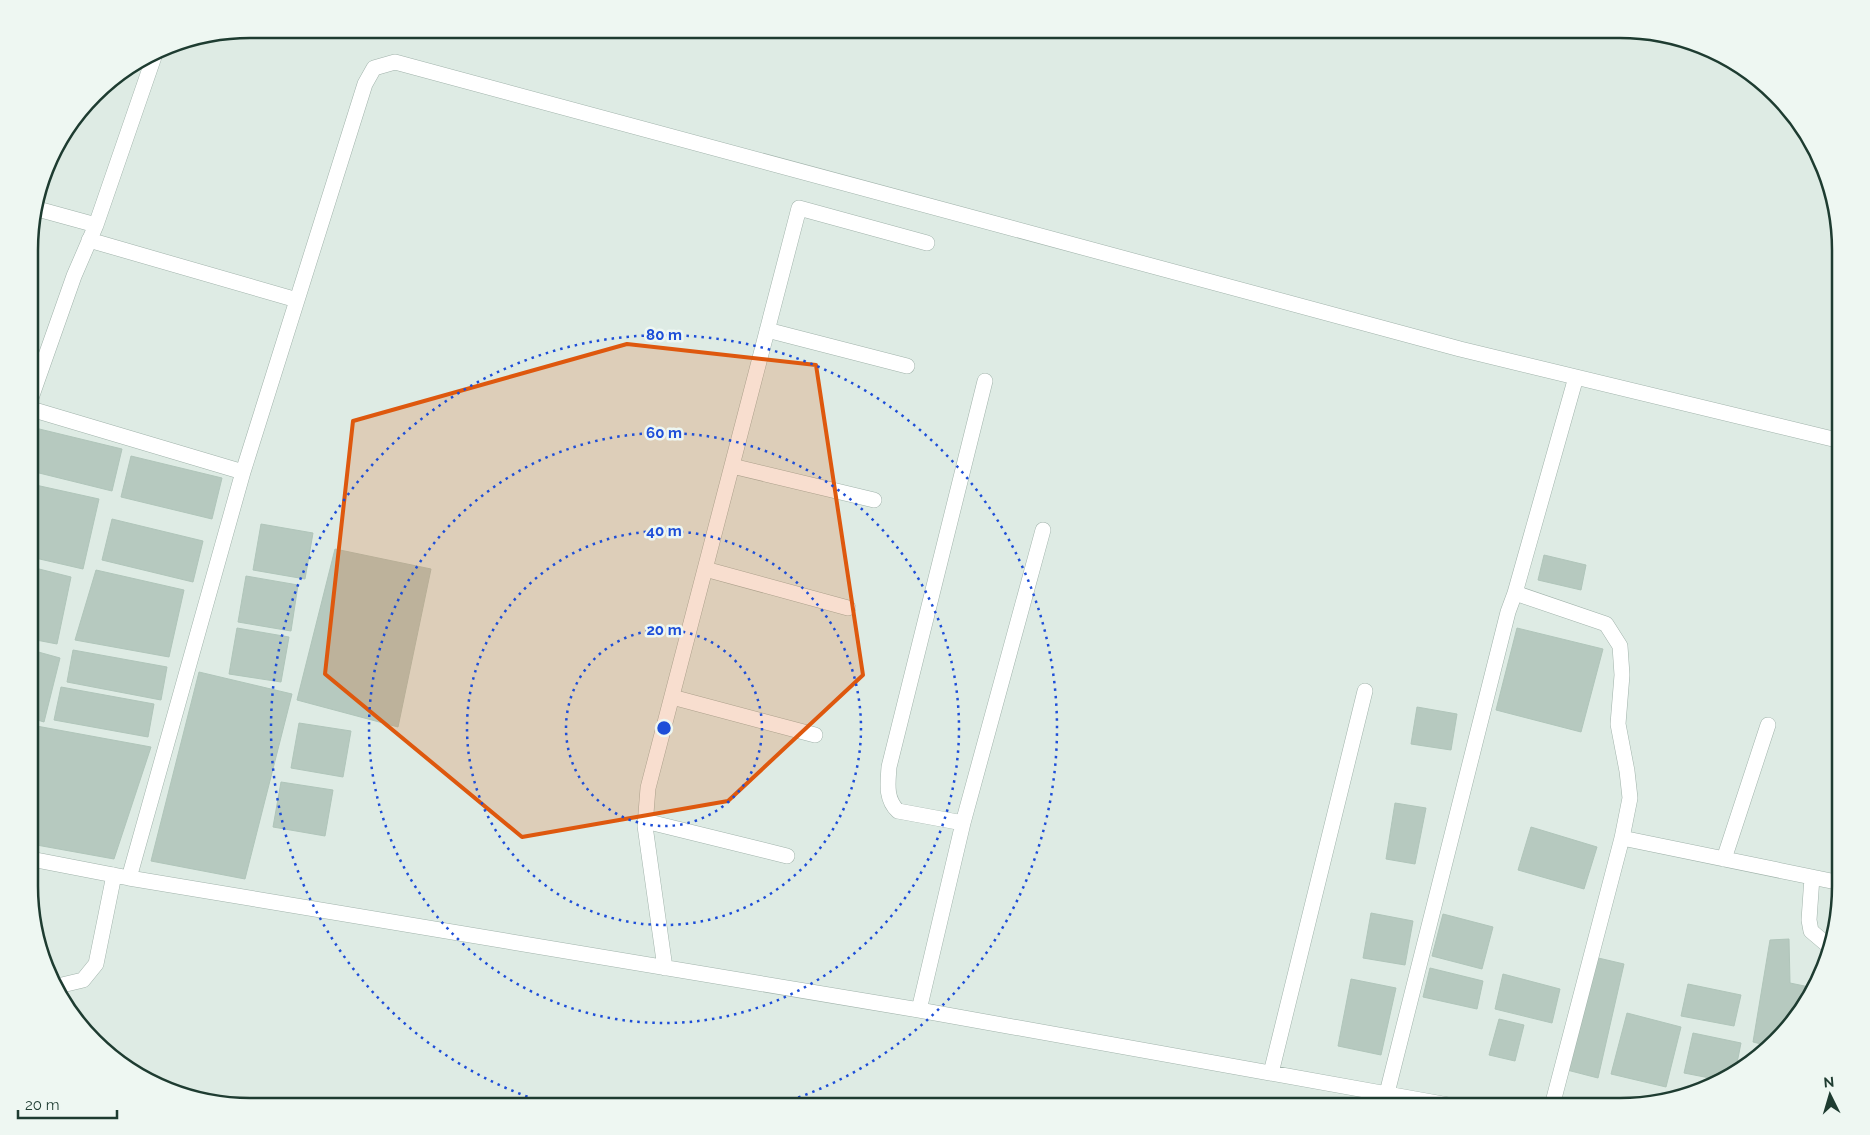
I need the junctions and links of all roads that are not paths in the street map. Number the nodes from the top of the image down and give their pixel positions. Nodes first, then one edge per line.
1 (153, 61) edge
2 (42, 210) edge
3 (96, 225) junction
4 (89, 240) junction
5 (928, 243) dead end
6 (297, 300) junction
7 (767, 330) junction
8 (38, 364) edge
9 (907, 366) dead end
10 (1576, 377) junction
11 (985, 381) dead end
12 (38, 411) edge
13 (1832, 439) edge
14 (732, 466) junction
15 (243, 472) junction
16 (874, 500) dead end
17 (1043, 530) dead end
18 (705, 569) junction
19 (1515, 593) junction
20 (848, 608) dead end
21 (1365, 690) dead end
22 (672, 697) junction
23 (1768, 725) dead end
24 (815, 735) dead end
25 (645, 821) junction
26 (963, 823) junction
27 (1622, 838) junction
28 (787, 856) dead end
29 (38, 860) edge
30 (1724, 860) junction
31 (122, 876) junction
32 (1812, 877) junction
33 (1832, 881) edge
34 (1824, 942) edge
35 (665, 968) junction
36 (62, 985) edge
37 (919, 1010) junction
38 (1271, 1073) junction
39 (1388, 1093) junction
40 (1413, 1098) edge
41 (1554, 1098) edge

1 - 3 street
2 - 3 street
3 - 4 street
4 - 6 street
4 - 8 street
5 - 7 street
6 - 10 street
6 - 15 street
7 - 9 street
7 - 14 street
10 - 13 street
10 - 19 street
11 - 26 street
12 - 15 street
14 - 16 street
14 - 18 street
15 - 31 street
17 - 26 street
18 - 20 street
18 - 22 street
19 - 27 street
19 - 39 street
21 - 38 street
22 - 24 street
22 - 25 street
23 - 30 street
25 - 28 street
25 - 35 street
26 - 37 street
27 - 30 street
27 - 41 street
29 - 31 street
30 - 32 street
31 - 35 street
31 - 36 street
32 - 33 street
32 - 34 street
35 - 37 street
37 - 38 street
38 - 39 street
39 - 40 street

